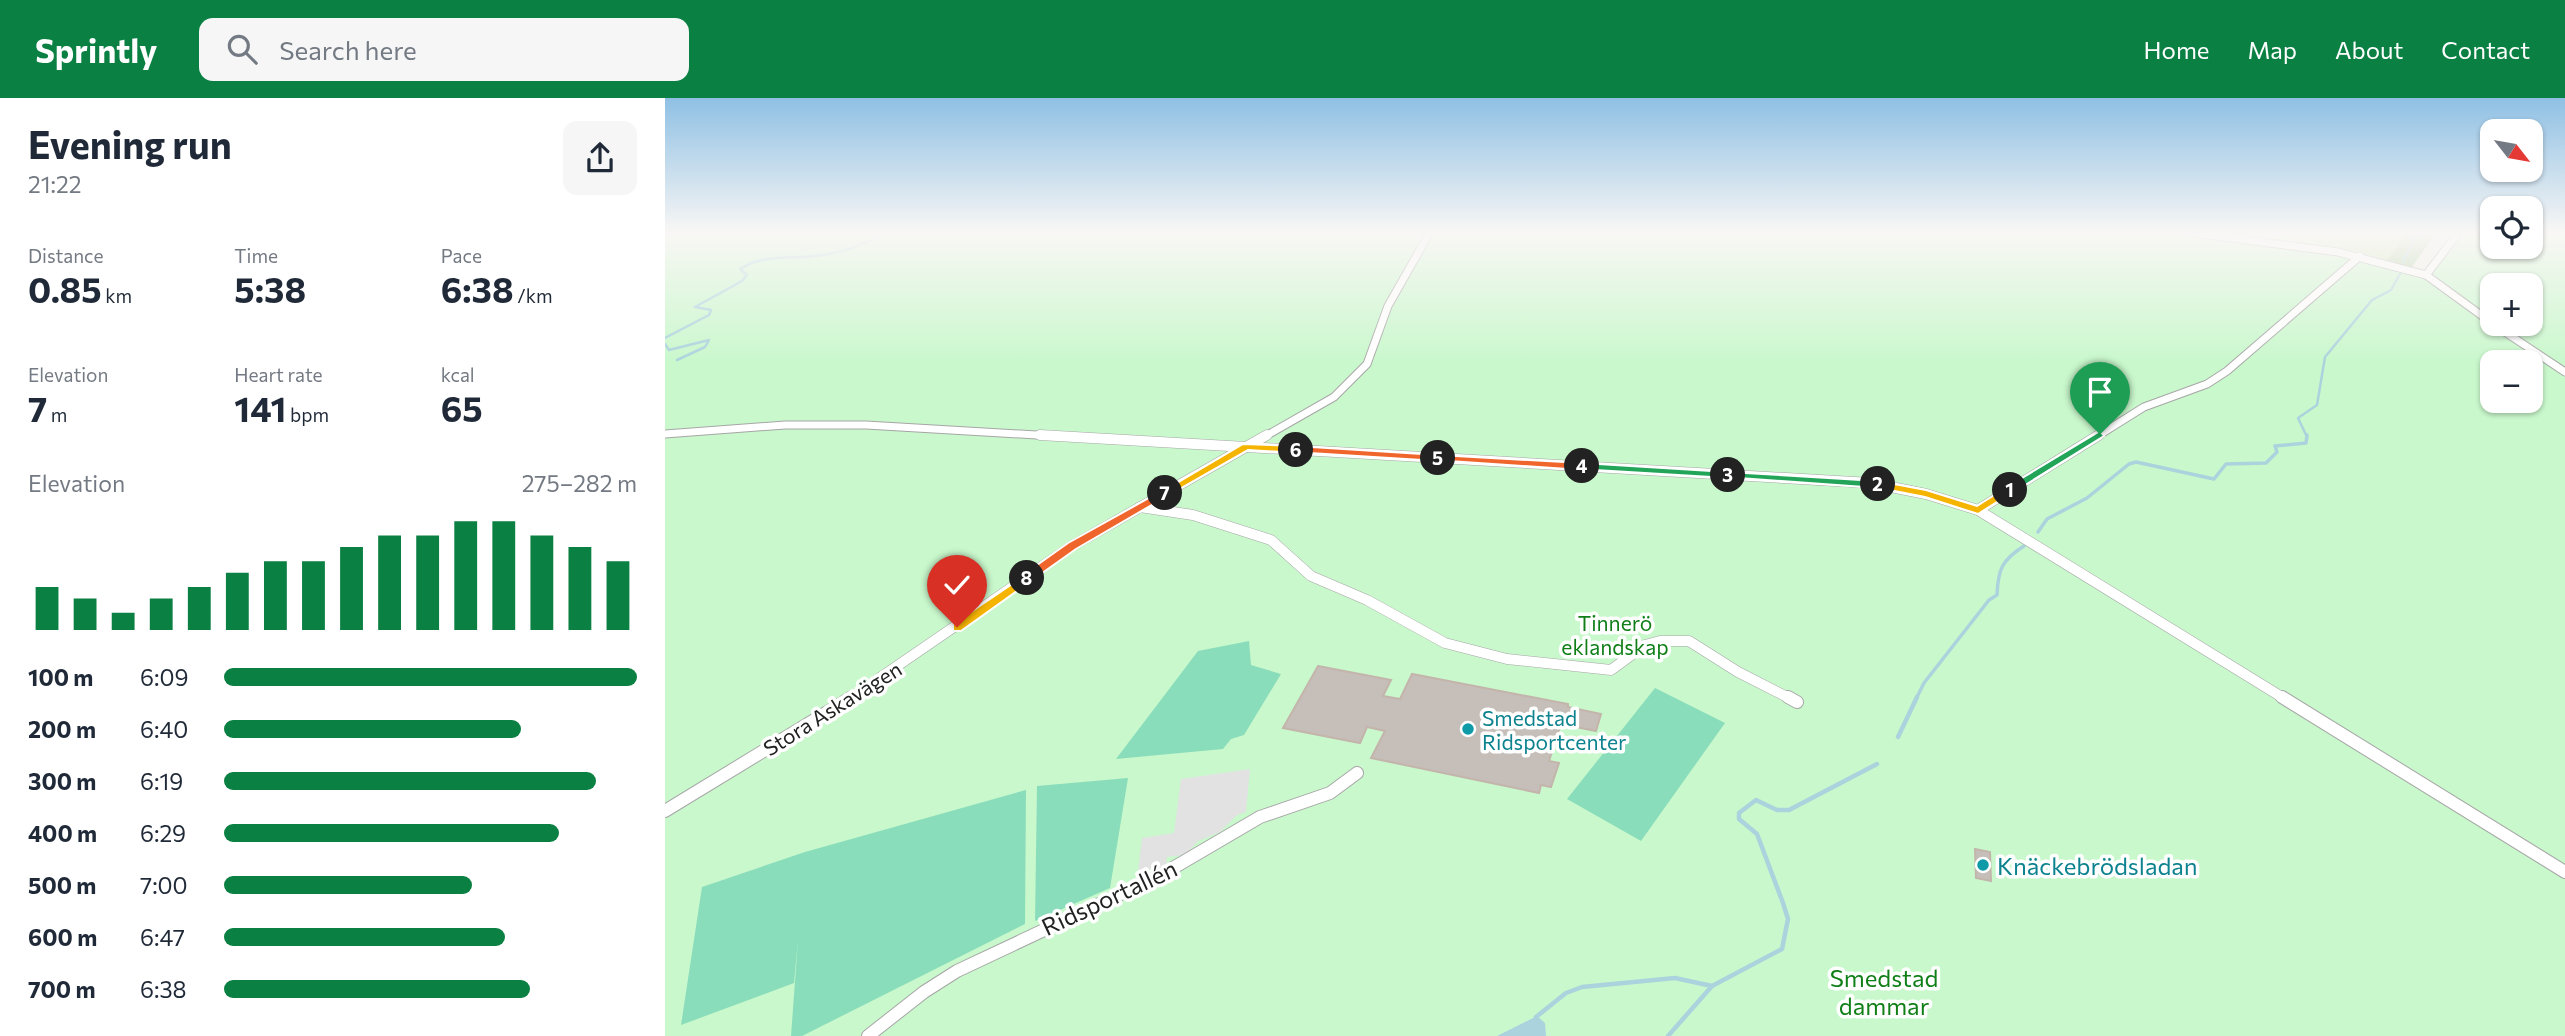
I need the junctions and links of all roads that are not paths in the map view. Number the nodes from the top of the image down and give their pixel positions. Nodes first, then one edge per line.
1 (1403, 276) edge
2 (2338, 276) edge
3 (2427, 276) edge
4 (2480, 314) edge
5 (2512, 336) edge
6 (2565, 372) edge
7 (665, 435) edge
8 (1247, 447) junction
9 (1140, 507) junction
10 (1978, 510) junction
11 (1797, 702) dead end
12 (1357, 772) dead end
13 (665, 811) edge
14 (2565, 872) edge
15 (868, 1036) edge

1 - 8 street, Stora Askavägen
2 - 10 street
3 - 4 street
5 - 6 street
7 - 8 street
8 - 9 street, Stora Askavägen
8 - 10 street
9 - 11 street
9 - 13 street, Stora Askavägen
10 - 14 street
12 - 15 street, Ridsportallén

